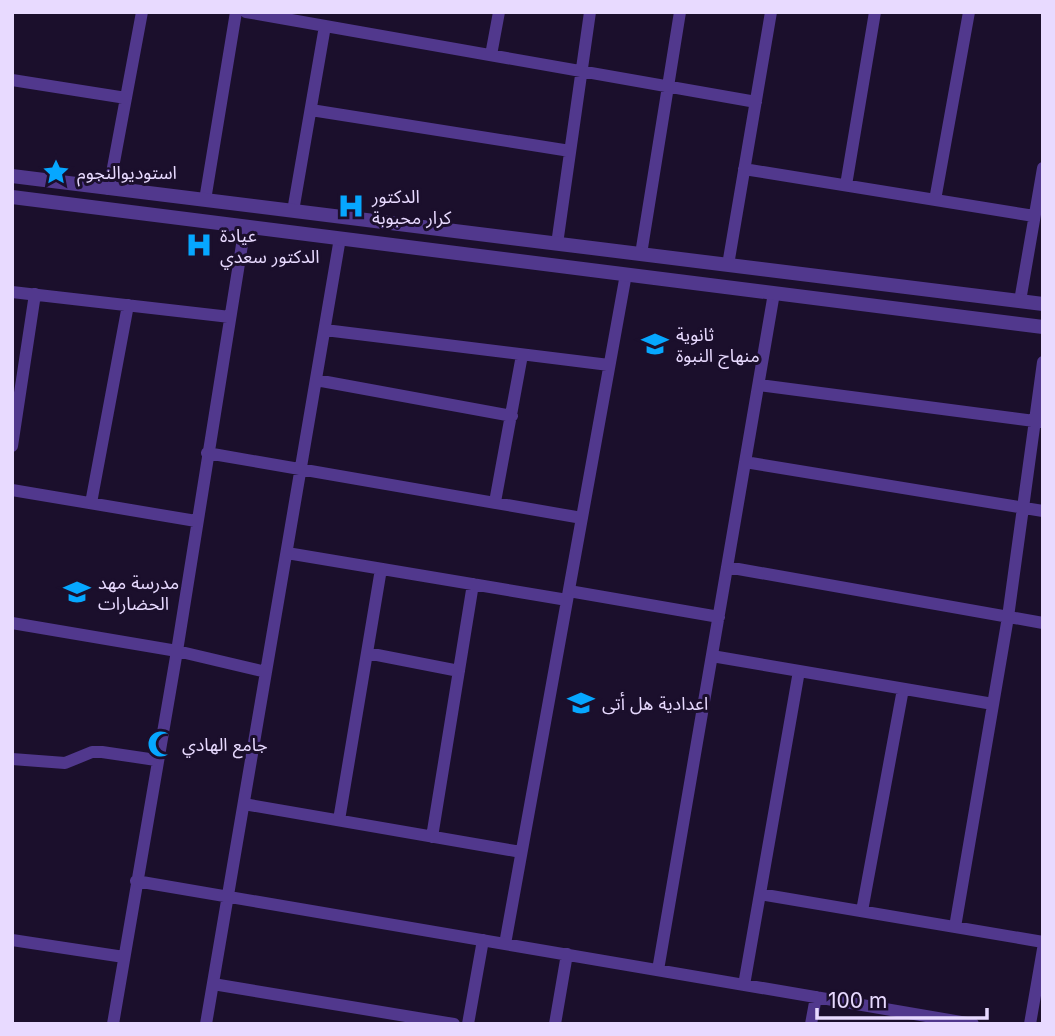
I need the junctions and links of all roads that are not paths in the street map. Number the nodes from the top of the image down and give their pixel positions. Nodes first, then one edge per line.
1 (142, 12) edge
2 (236, 12) edge
3 (246, 12) edge
4 (499, 12) edge
5 (590, 12) edge
6 (680, 12) edge
7 (771, 12) edge
8 (874, 12) edge
9 (969, 12) edge
10 (325, 26) junction
11 (491, 55) junction
12 (582, 71) junction
13 (12, 80) edge
14 (668, 86) junction
15 (126, 98) junction
16 (756, 102) junction
17 (311, 110) junction
18 (570, 151) junction
19 (1043, 167) edge
20 (744, 169) junction
21 (12, 176) edge
22 (846, 185) junction
23 (109, 188) junction
24 (12, 197) edge
25 (205, 200) junction
26 (935, 200) junction
27 (293, 211) junction
28 (1034, 216) junction
29 (245, 226) junction
30 (435, 229) junction
31 (483, 235) junction
32 (340, 238) junction
33 (557, 244) junction
34 (431, 250) junction
35 (641, 254) junction
36 (480, 256) junction
37 (728, 265) junction
38 (626, 274) junction
39 (12, 292) edge
40 (774, 293) junction
41 (35, 294) junction
42 (1020, 301) junction
43 (1043, 304) edge
44 (128, 305) junction
45 (230, 317) junction
46 (1043, 327) edge
47 (325, 330) junction
48 (522, 355) junction
49 (1043, 362) edge
50 (610, 365) junction
51 (316, 380) junction
52 (759, 385) junction
53 (16, 391) edge
54 (512, 416) junction
55 (1039, 422) edge
56 (12, 446) edge
57 (207, 453) junction
58 (745, 462) junction
59 (301, 468) junction
60 (12, 490) edge
61 (495, 502) junction
62 (91, 503) junction
63 (1023, 508) junction
64 (1043, 511) edge
65 (582, 518) junction
66 (196, 521) junction
67 (286, 553) junction
68 (727, 567) junction
69 (382, 569) junction
70 (473, 584) junction
71 (568, 595) junction
72 (719, 617) junction
73 (1008, 617) junction
74 (12, 623) edge
75 (1043, 623) edge
76 (177, 651) junction
77 (367, 653) junction
78 (712, 656) junction
79 (459, 671) junction
80 (799, 671) junction
81 (266, 672) junction
82 (903, 688) junction
83 (993, 704) junction
84 (12, 759) edge
85 (156, 760) junction
86 (244, 804) junction
87 (339, 820) junction
88 (432, 836) junction
89 (522, 852) junction
90 (136, 881) junction
91 (760, 894) junction
92 (228, 897) junction
93 (862, 911) junction
94 (955, 927) junction
95 (12, 940) edge
96 (483, 940) junction
97 (1043, 942) edge
98 (505, 944) junction
99 (1043, 949) edge
100 (567, 954) junction
101 (124, 957) junction
102 (658, 970) junction
103 (213, 984) junction
104 (744, 985) junction
105 (816, 997) junction
106 (380, 1018) edge
107 (909, 1018) edge
108 (113, 1024) edge
109 (206, 1024) edge
110 (454, 1024) edge
111 (468, 1024) edge
112 (555, 1024) edge
113 (811, 1024) edge
114 (973, 1024) edge
115 (1030, 1024) edge

1 - 15 street
2 - 25 street
3 - 10 street
4 - 11 street
5 - 12 street
6 - 14 street
7 - 16 street
8 - 22 street
9 - 26 street
10 - 11 street
10 - 17 street
11 - 12 street
12 - 14 street
12 - 18 street
13 - 15 street
14 - 16 street
14 - 35 street
15 - 23 street
16 - 20 street
17 - 18 street
17 - 27 street
18 - 33 street
19 - 28 street
20 - 22 street
20 - 37 street
21 - 23 street
22 - 26 street
23 - 25 street
24 - 29 street
25 - 27 street
26 - 28 street
27 - 30 street
28 - 42 street
29 - 32 street
29 - 45 street
30 - 31 street
30 - 34 street
31 - 33 street
31 - 36 street
32 - 34 street
32 - 47 street
33 - 35 street
34 - 36 street
35 - 37 street
36 - 38 street
37 - 42 street
38 - 40 street
38 - 50 street
39 - 41 street
40 - 46 street
40 - 52 street
41 - 44 street
41 - 53 street
42 - 43 street
44 - 45 street
44 - 62 street
45 - 57 street
47 - 48 street
47 - 51 street
48 - 50 street
48 - 54 street
49 - 55 street
50 - 65 street
51 - 54 street
51 - 59 street
52 - 55 street
52 - 58 street
53 - 56 street
54 - 61 street
55 - 63 street
57 - 59 street
57 - 66 street
58 - 63 street
58 - 68 street
59 - 61 street
59 - 67 street
60 - 62 street
61 - 65 street
62 - 66 street
63 - 64 street
63 - 73 street
65 - 71 street
66 - 76 street
67 - 69 street
67 - 81 street
68 - 72 street
68 - 73 street
69 - 70 street
69 - 77 street
70 - 71 street
70 - 79 street
71 - 72 street
71 - 89 street
72 - 78 street
73 - 75 street
73 - 83 street
74 - 76 street
76 - 81 street
76 - 85 street
77 - 79 street
77 - 87 street
78 - 80 street
78 - 102 street
79 - 88 street
80 - 82 street
80 - 91 street
81 - 86 street
82 - 83 street
82 - 93 street
83 - 94 street
84 - 85 street
85 - 90 street
86 - 87 street
86 - 92 street
87 - 88 street
88 - 89 street
89 - 98 street
90 - 92 street
90 - 101 street
91 - 93 street
91 - 104 street
92 - 96 street
92 - 103 street
93 - 94 street
94 - 97 street
95 - 101 street
96 - 98 street
96 - 111 street
98 - 100 street
99 - 115 street
100 - 102 street
100 - 112 street
101 - 108 street
102 - 104 street
103 - 106 street
103 - 109 street
104 - 105 street
105 - 107 street
105 - 113 street
106 - 110 street
107 - 114 street

